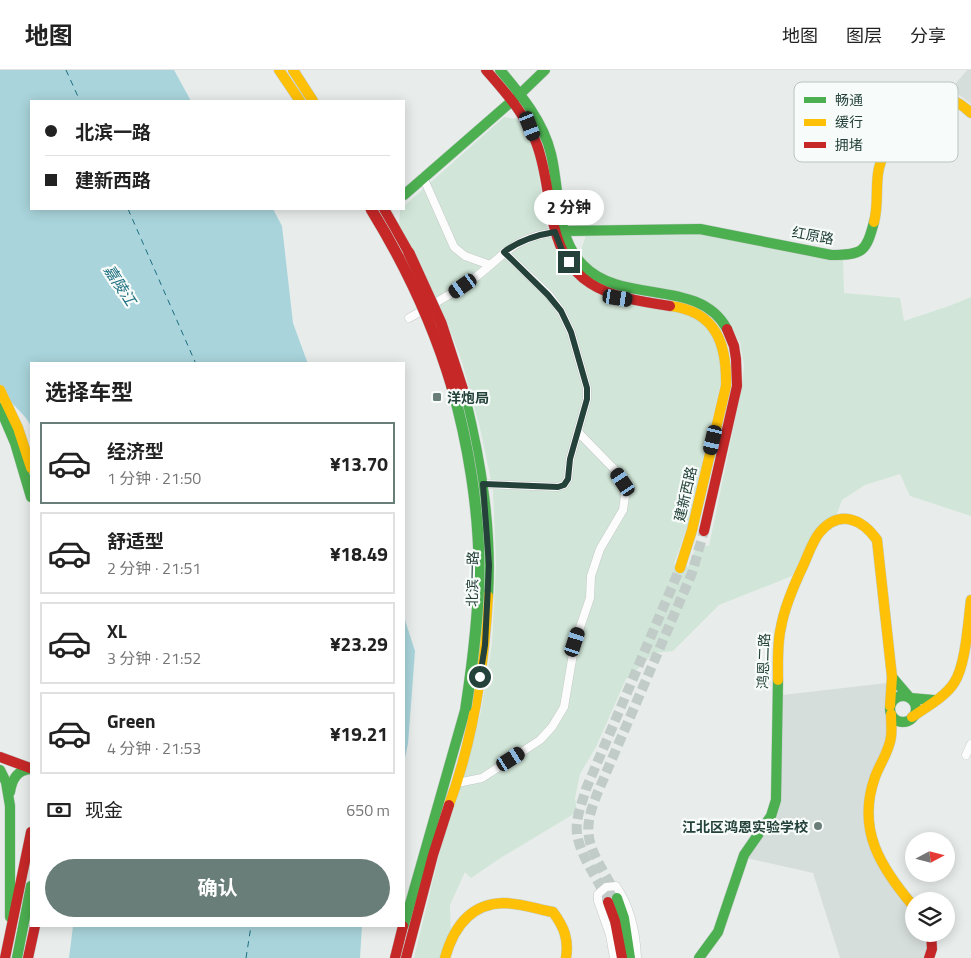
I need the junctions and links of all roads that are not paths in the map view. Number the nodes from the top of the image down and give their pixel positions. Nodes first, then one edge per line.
1 (279, 70) edge
2 (293, 70) edge
3 (486, 70) edge
4 (500, 70) edge
5 (545, 70) edge
6 (516, 98) junction
7 (299, 100) edge
8 (312, 100) edge
9 (958, 101) edge
10 (971, 113) edge
11 (881, 162) edge
12 (423, 177) junction
13 (405, 194) edge
14 (384, 212) edge
15 (560, 232) junction
16 (504, 252) junction
17 (490, 265) junction
18 (409, 318) dead end
19 (0, 390) edge
20 (0, 408) edge
21 (578, 432) junction
22 (30, 464) edge
23 (483, 484) junction
24 (30, 494) edge
25 (704, 531) tunnel mouth
26 (680, 568) tunnel mouth
27 (971, 600) edge
28 (892, 677) junction
29 (910, 698) junction
30 (933, 700) junction
31 (891, 710) junction
32 (911, 719) junction
33 (891, 738) junction
34 (971, 744) edge
35 (966, 755) dead end
36 (0, 757) edge
37 (30, 768) edge
38 (30, 768) edge
39 (0, 770) edge
40 (457, 783) junction
41 (10, 806) junction
42 (30, 837) edge
43 (30, 891) edge
44 (905, 896) edge
45 (405, 922) edge
46 (35, 927) edge
47 (404, 927) edge
48 (10, 929) junction
49 (932, 942) edge
50 (4, 958) edge
51 (17, 958) edge
52 (28, 958) edge
53 (395, 958) edge
54 (406, 958) edge
55 (445, 958) edge
56 (566, 958) edge
57 (614, 958) edge
58 (622, 958) edge
59 (630, 958) edge
60 (637, 958) edge
61 (699, 958) edge
62 (929, 958) edge

1 - 7 main road
2 - 8 main road
3 - 6 main road, 建新西路
4 - 6 main road, 建新西路
5 - 6 main road
6 - 12 main road
6 - 15 main road, 建新西路
9 - 10 main road, 红原路
11 - 15 main road, 红原路
12 - 13 main road
12 - 17 street
14 - 23 main road, 北滨一路, bridge
14 - 45 main road, 北滨一路, bridge
15 - 16 street
15 - 25 main road, 建新西路
15 - 26 main road, 建新西路
16 - 17 street
16 - 21 street
17 - 18 street
19 - 22 main road
20 - 24 main road
21 - 23 street
21 - 40 street
23 - 40 main road, 北滨一路
27 - 30 main road
28 - 29 main road
28 - 31 main road
28 - 61 main road, 鸿恩二路
29 - 30 main road
29 - 31 main road
29 - 32 main road
30 - 32 main road
31 - 32 main road
31 - 33 main road
32 - 33 main road
33 - 44 main road
34 - 35 street
36 - 37 main road
38 - 41 main road
39 - 41 main road
40 - 54 main road, 北滨一路
41 - 48 main road
42 - 48 main road
43 - 51 main road
46 - 52 main road
47 - 53 main road, 北滨一路
48 - 50 main road
49 - 62 main road
55 - 56 main road
57 - 60 street
58 - 59 main road

